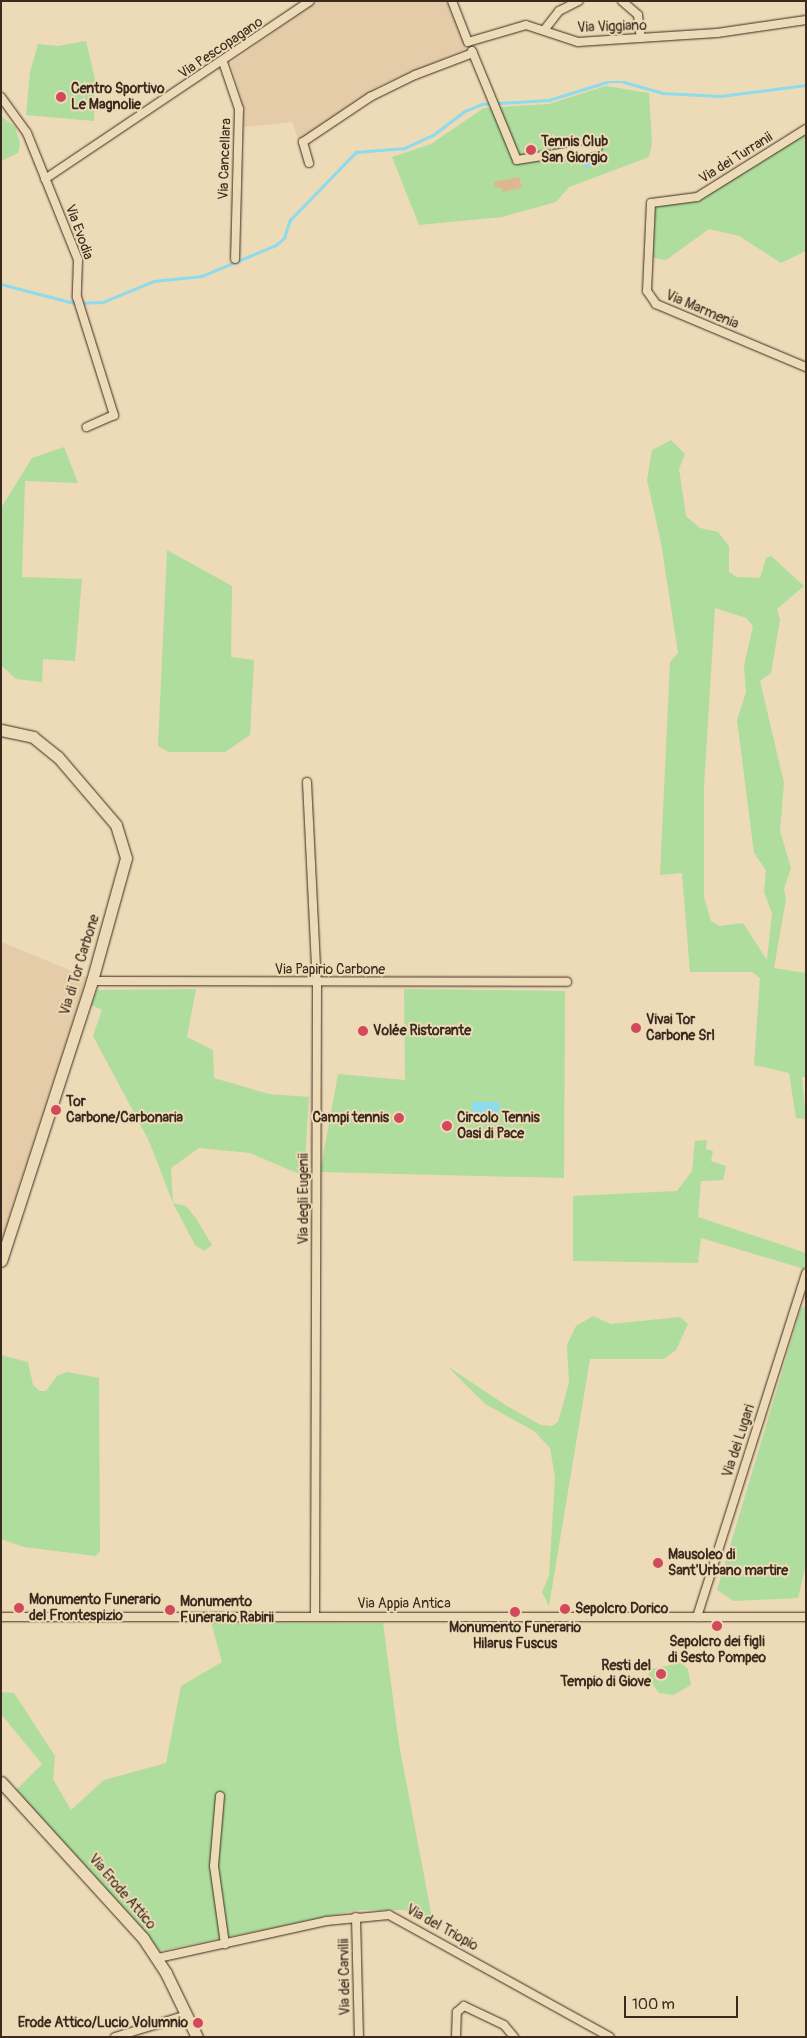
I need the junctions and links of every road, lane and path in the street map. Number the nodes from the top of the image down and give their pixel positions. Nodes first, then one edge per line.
1 (310, 1) edge
2 (452, 1) edge
3 (579, 1) edge
4 (622, 1) edge
5 (806, 20) edge
6 (545, 29) junction
7 (641, 38) junction
8 (468, 42) junction
9 (473, 53) junction
10 (223, 62) junction
11 (1, 97) edge
12 (806, 129) edge
13 (598, 147) dead end
14 (309, 163) dead end
15 (45, 179) junction
16 (650, 205) joint
17 (235, 259) dead end
18 (806, 367) edge
19 (87, 427) dead end
20 (1, 730) edge
21 (307, 782) dead end
22 (92, 981) junction
23 (567, 982) dead end
24 (317, 983) junction
25 (2, 1260) edge
26 (806, 1273) edge
27 (1, 1617) edge
28 (315, 1617) junction
29 (696, 1617) junction
30 (806, 1617) edge
31 (1, 1782) edge
32 (220, 1796) dead end
33 (356, 1917) junction
34 (225, 1944) junction
35 (158, 1958) junction
36 (187, 2015) junction
37 (115, 2037) edge
38 (197, 2037) edge
39 (359, 2037) edge
40 (456, 2037) edge
41 (514, 2037) edge
42 (610, 2037) edge

1 - 10 street, Via Pescopagano
2 - 8 street
3 - 6 street
4 - 7 street
5 - 7 street, Via Viggiano
6 - 7 street, Via Viggiano
6 - 8 street, Via Viggiano
8 - 9 street
9 - 13 street
9 - 14 street
10 - 15 street, Via Pescopagano
10 - 17 street, Via Cancellara
11 - 15 street, Via Evodia
12 - 16 street, Via dei Turranii
15 - 19 street, Via Evodia
16 - 18 street, Via Marmenia
20 - 22 main road, Via di Tor Carbone
21 - 24 street, Via degli Eugenii
22 - 24 street, Via Papirio Carbone
22 - 25 main road, Via di Tor Carbone
23 - 24 street, Via Papirio Carbone
24 - 28 street, Via degli Eugenii
26 - 29 street, Via dei Lugari
27 - 28 street, Via Appia Antica
28 - 29 street, Via Appia Antica
29 - 30 street, Via Appia Antica
31 - 35 main road, Via Erode Attico
32 - 34 street
33 - 34 street, Via del Triopio
33 - 39 street, Via dei Carvilii
33 - 42 street, Via del Triopio
34 - 35 street, Via del Triopio
35 - 36 main road, Via Erode Attico
36 - 37 street
36 - 38 main road, Via Erode Attico
40 - 41 street

